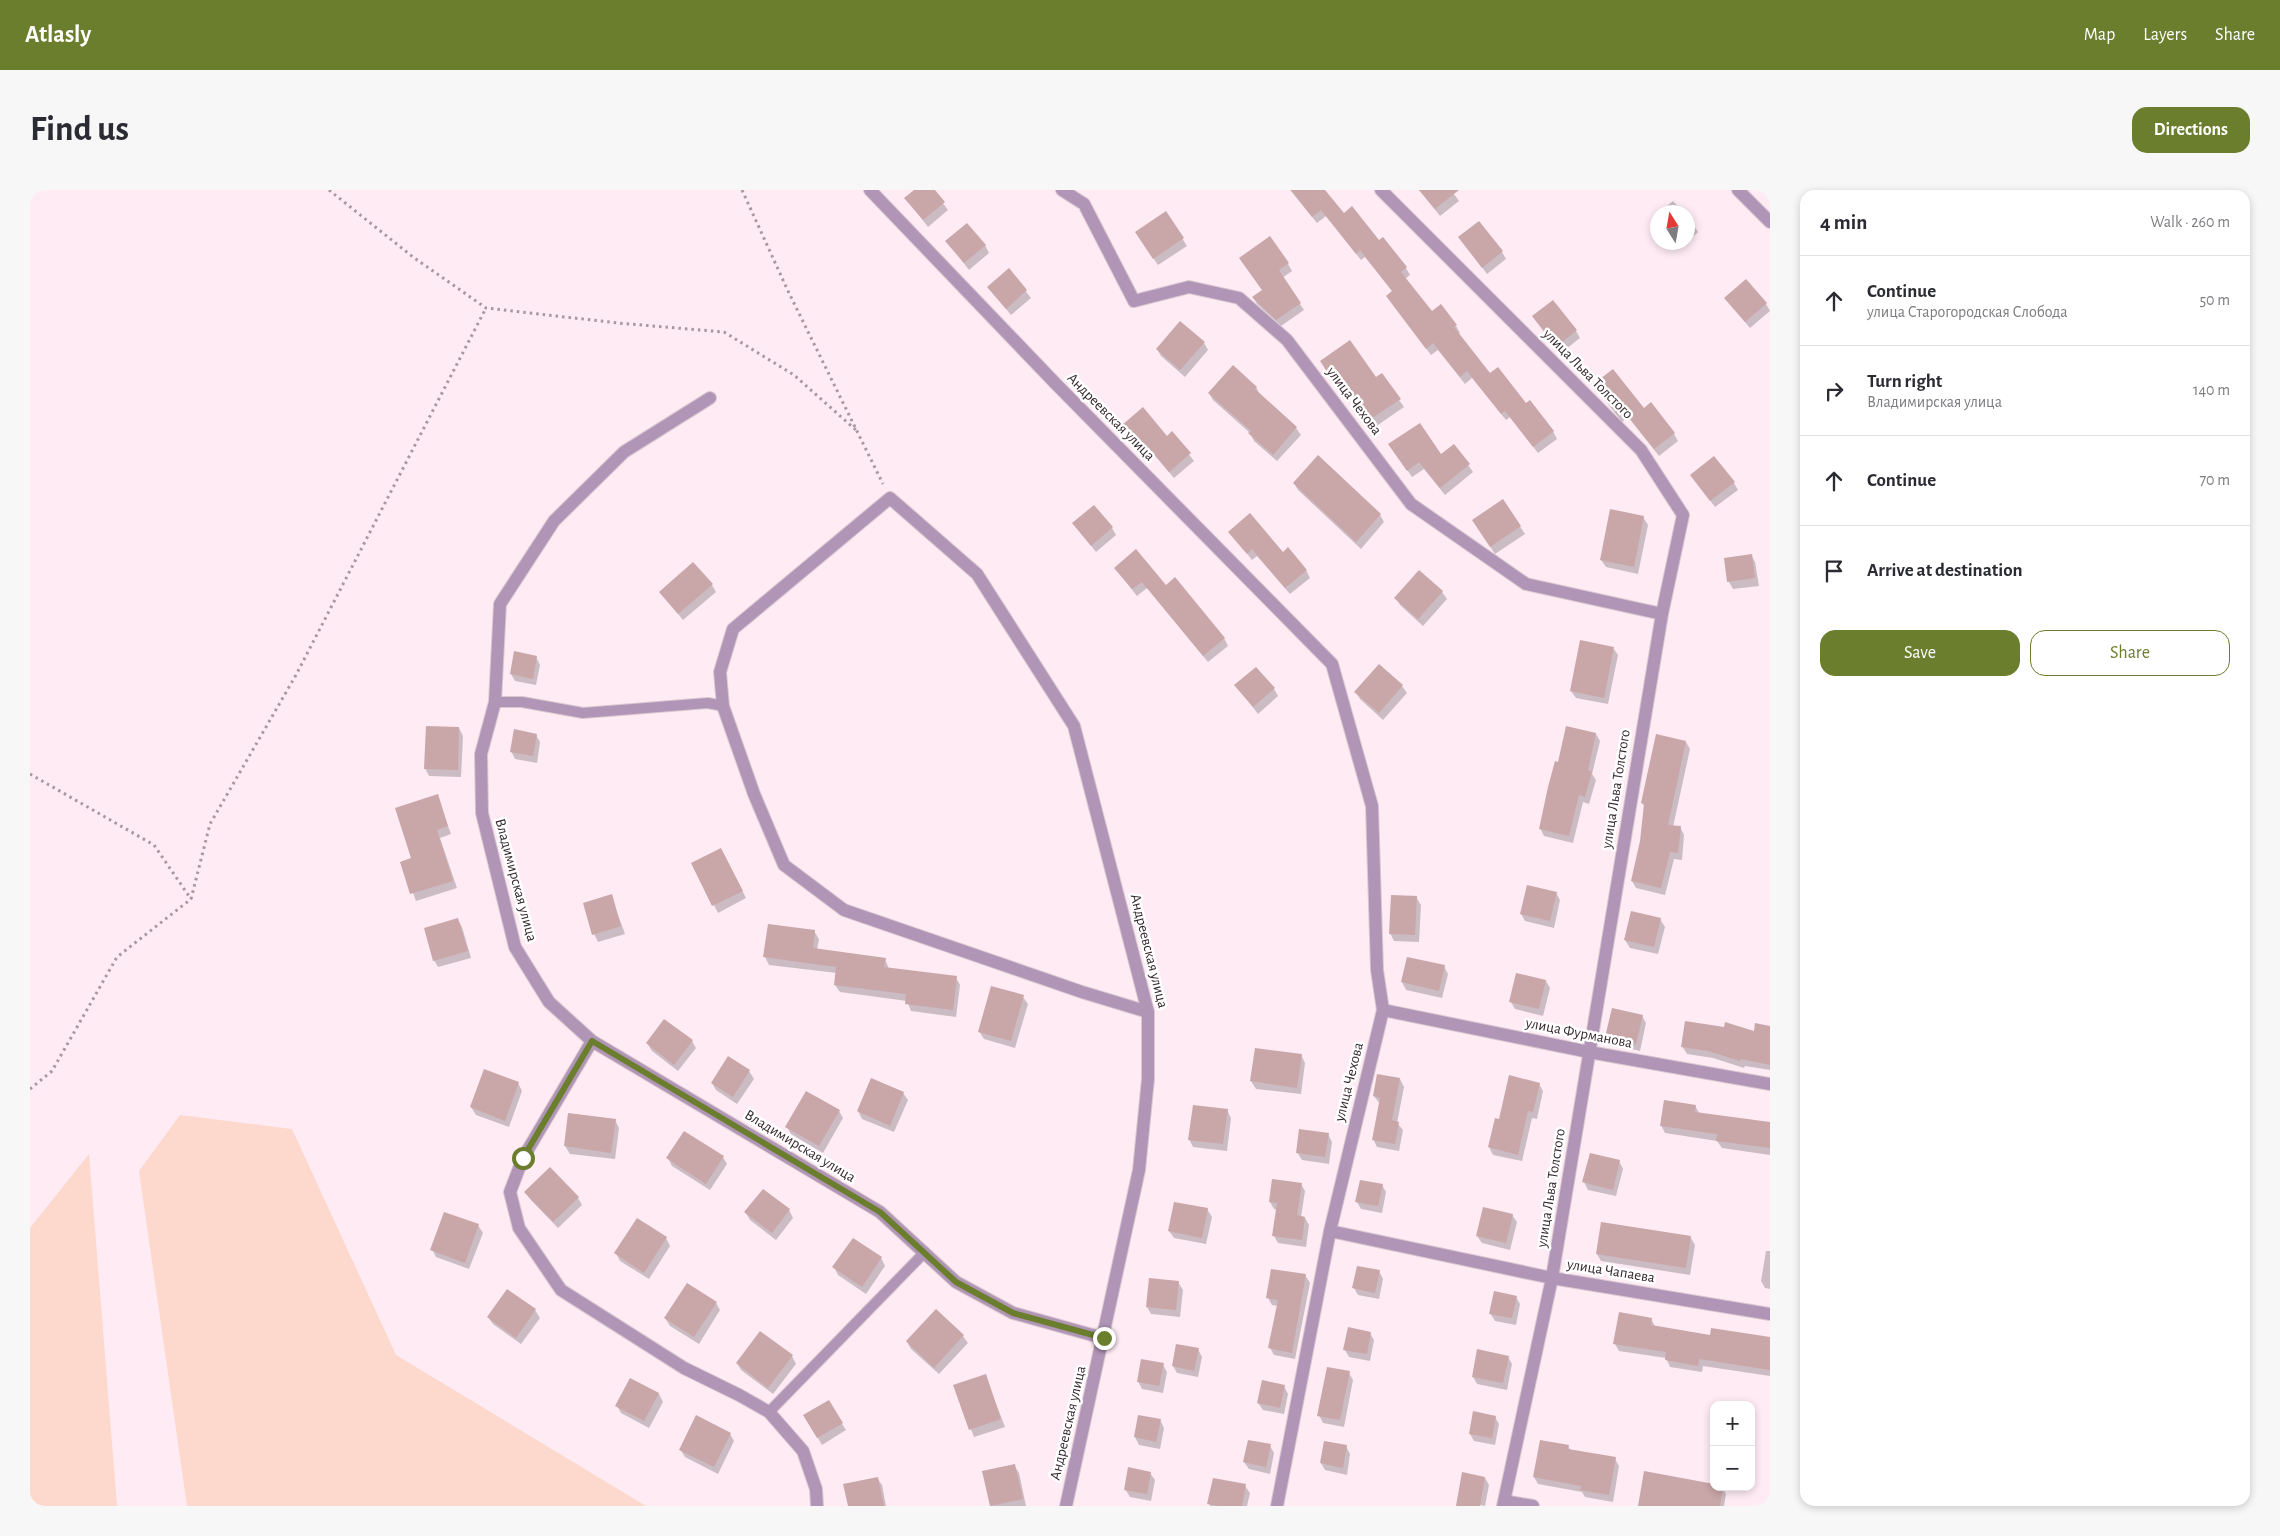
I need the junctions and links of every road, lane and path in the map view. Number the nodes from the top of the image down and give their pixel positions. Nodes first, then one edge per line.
1 (329, 190) edge
2 (742, 190) edge
3 (870, 190) edge
4 (1062, 190) edge
5 (1381, 190) edge
6 (1738, 190) edge
7 (1770, 222) edge
8 (486, 308) junction
9 (710, 398) dead end
10 (857, 431) junction
11 (890, 498) junction
12 (1662, 614) junction
13 (1332, 664) joint
14 (496, 702) junction
15 (724, 706) junction
16 (30, 774) edge
17 (191, 899) junction
18 (1383, 1010) junction
19 (1148, 1012) junction
20 (592, 1041) junction
21 (1589, 1052) junction
22 (1770, 1084) edge
23 (30, 1089) edge
24 (1330, 1231) junction
25 (925, 1252) junction
26 (1552, 1278) junction
27 (1770, 1314) edge
28 (1104, 1338) junction
29 (769, 1412) junction
30 (1504, 1503) edge
31 (817, 1506) edge
32 (1066, 1506) edge
33 (1277, 1506) edge
34 (1533, 1506) edge

1 - 8 path
2 - 10 path
3 - 13 street, Андреевская улица
4 - 12 street, улица Чехова
5 - 12 street, улица Льва Толстого
6 - 7 street
8 - 10 path
8 - 17 path
9 - 14 street, Владимирская улица
10 - 11 path
11 - 15 street
11 - 19 street, Андреевская улица
12 - 21 street, улица Льва Толстого
13 - 18 street, улица Чехова
14 - 15 lane
14 - 20 street, Владимирская улица
15 - 19 street
16 - 17 path
17 - 23 path
18 - 21 street, улица Фурманова
18 - 24 street, улица Чехова
19 - 28 street, Андреевская улица
20 - 25 street, Владимирская улица
20 - 29 street
21 - 22 street, улица Фурманова
21 - 26 street, улица Льва Толстого
24 - 26 street, улица Чапаева
24 - 33 street, улица Чехова
25 - 28 street, Владимирская улица
25 - 29 lane
26 - 27 street, улица Чапаева
26 - 30 street, улица Льва Толстого
28 - 32 street, Андреевская улица
29 - 31 street
30 - 34 street

